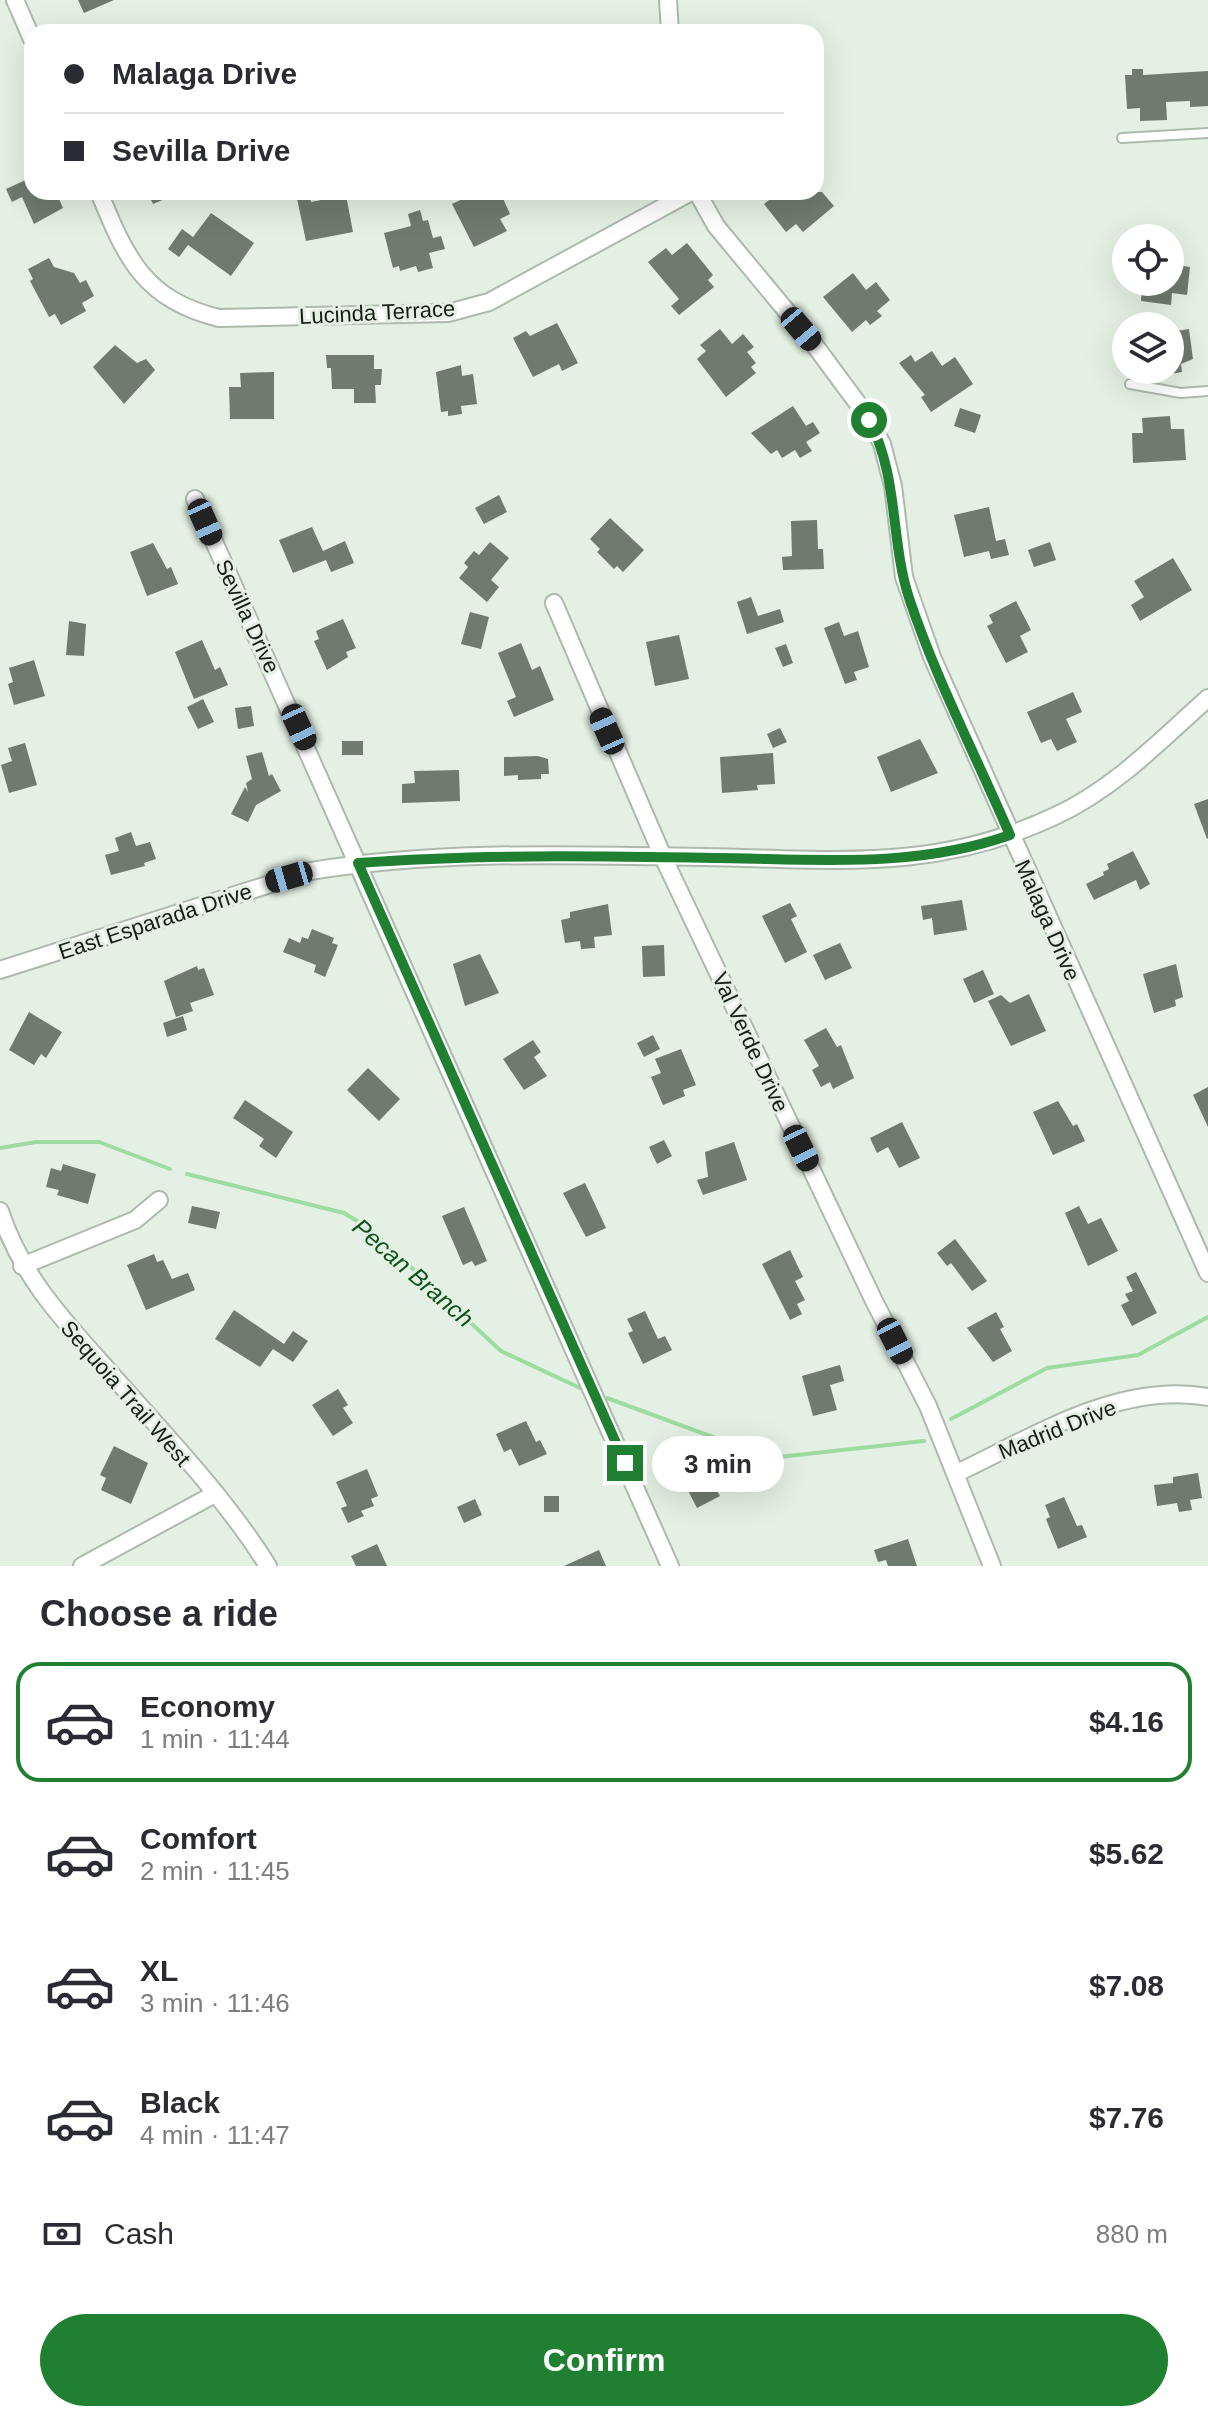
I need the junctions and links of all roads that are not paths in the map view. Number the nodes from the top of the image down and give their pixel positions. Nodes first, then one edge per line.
1 (15, 0) edge
2 (668, 0) edge
3 (25, 24) edge
4 (670, 24) edge
5 (1208, 133) edge
6 (1122, 138) dead end
7 (102, 200) edge
8 (679, 200) edge
9 (699, 200) edge
10 (1130, 384) dead end
11 (1208, 391) edge
12 (195, 499) dead end
13 (554, 603) dead end
14 (1208, 698) edge
15 (1010, 835) junction
16 (663, 857) junction
17 (358, 863) junction
18 (0, 970) edge
19 (159, 1200) dead end
20 (0, 1211) edge
21 (22, 1266) junction
22 (1208, 1273) edge
23 (1208, 1397) edge
24 (957, 1473) junction
25 (213, 1495) junction
26 (82, 1566) edge
27 (268, 1566) edge
28 (670, 1566) edge
29 (992, 1566) edge

1 - 3 street
2 - 4 street
5 - 6 lane
7 - 8 street, Lucinda Terrace
9 - 15 street, Malaga Drive
10 - 11 lane
12 - 17 street, Sevilla Drive
13 - 16 street, Val Verde Drive
14 - 15 street, East Esparada Drive
15 - 16 street, East Esparada Drive
15 - 22 street, Malaga Drive
16 - 17 street, East Esparada Drive
16 - 24 street, Val Verde Drive
17 - 18 street, East Esparada Drive
17 - 28 street, Sevilla Drive
19 - 21 street
20 - 21 street, Sequoia Trail West
21 - 25 street, Sequoia Trail West
23 - 24 street, Madrid Drive
24 - 29 street, Val Verde Drive
25 - 26 street
25 - 27 street, Sequoia Trail West

